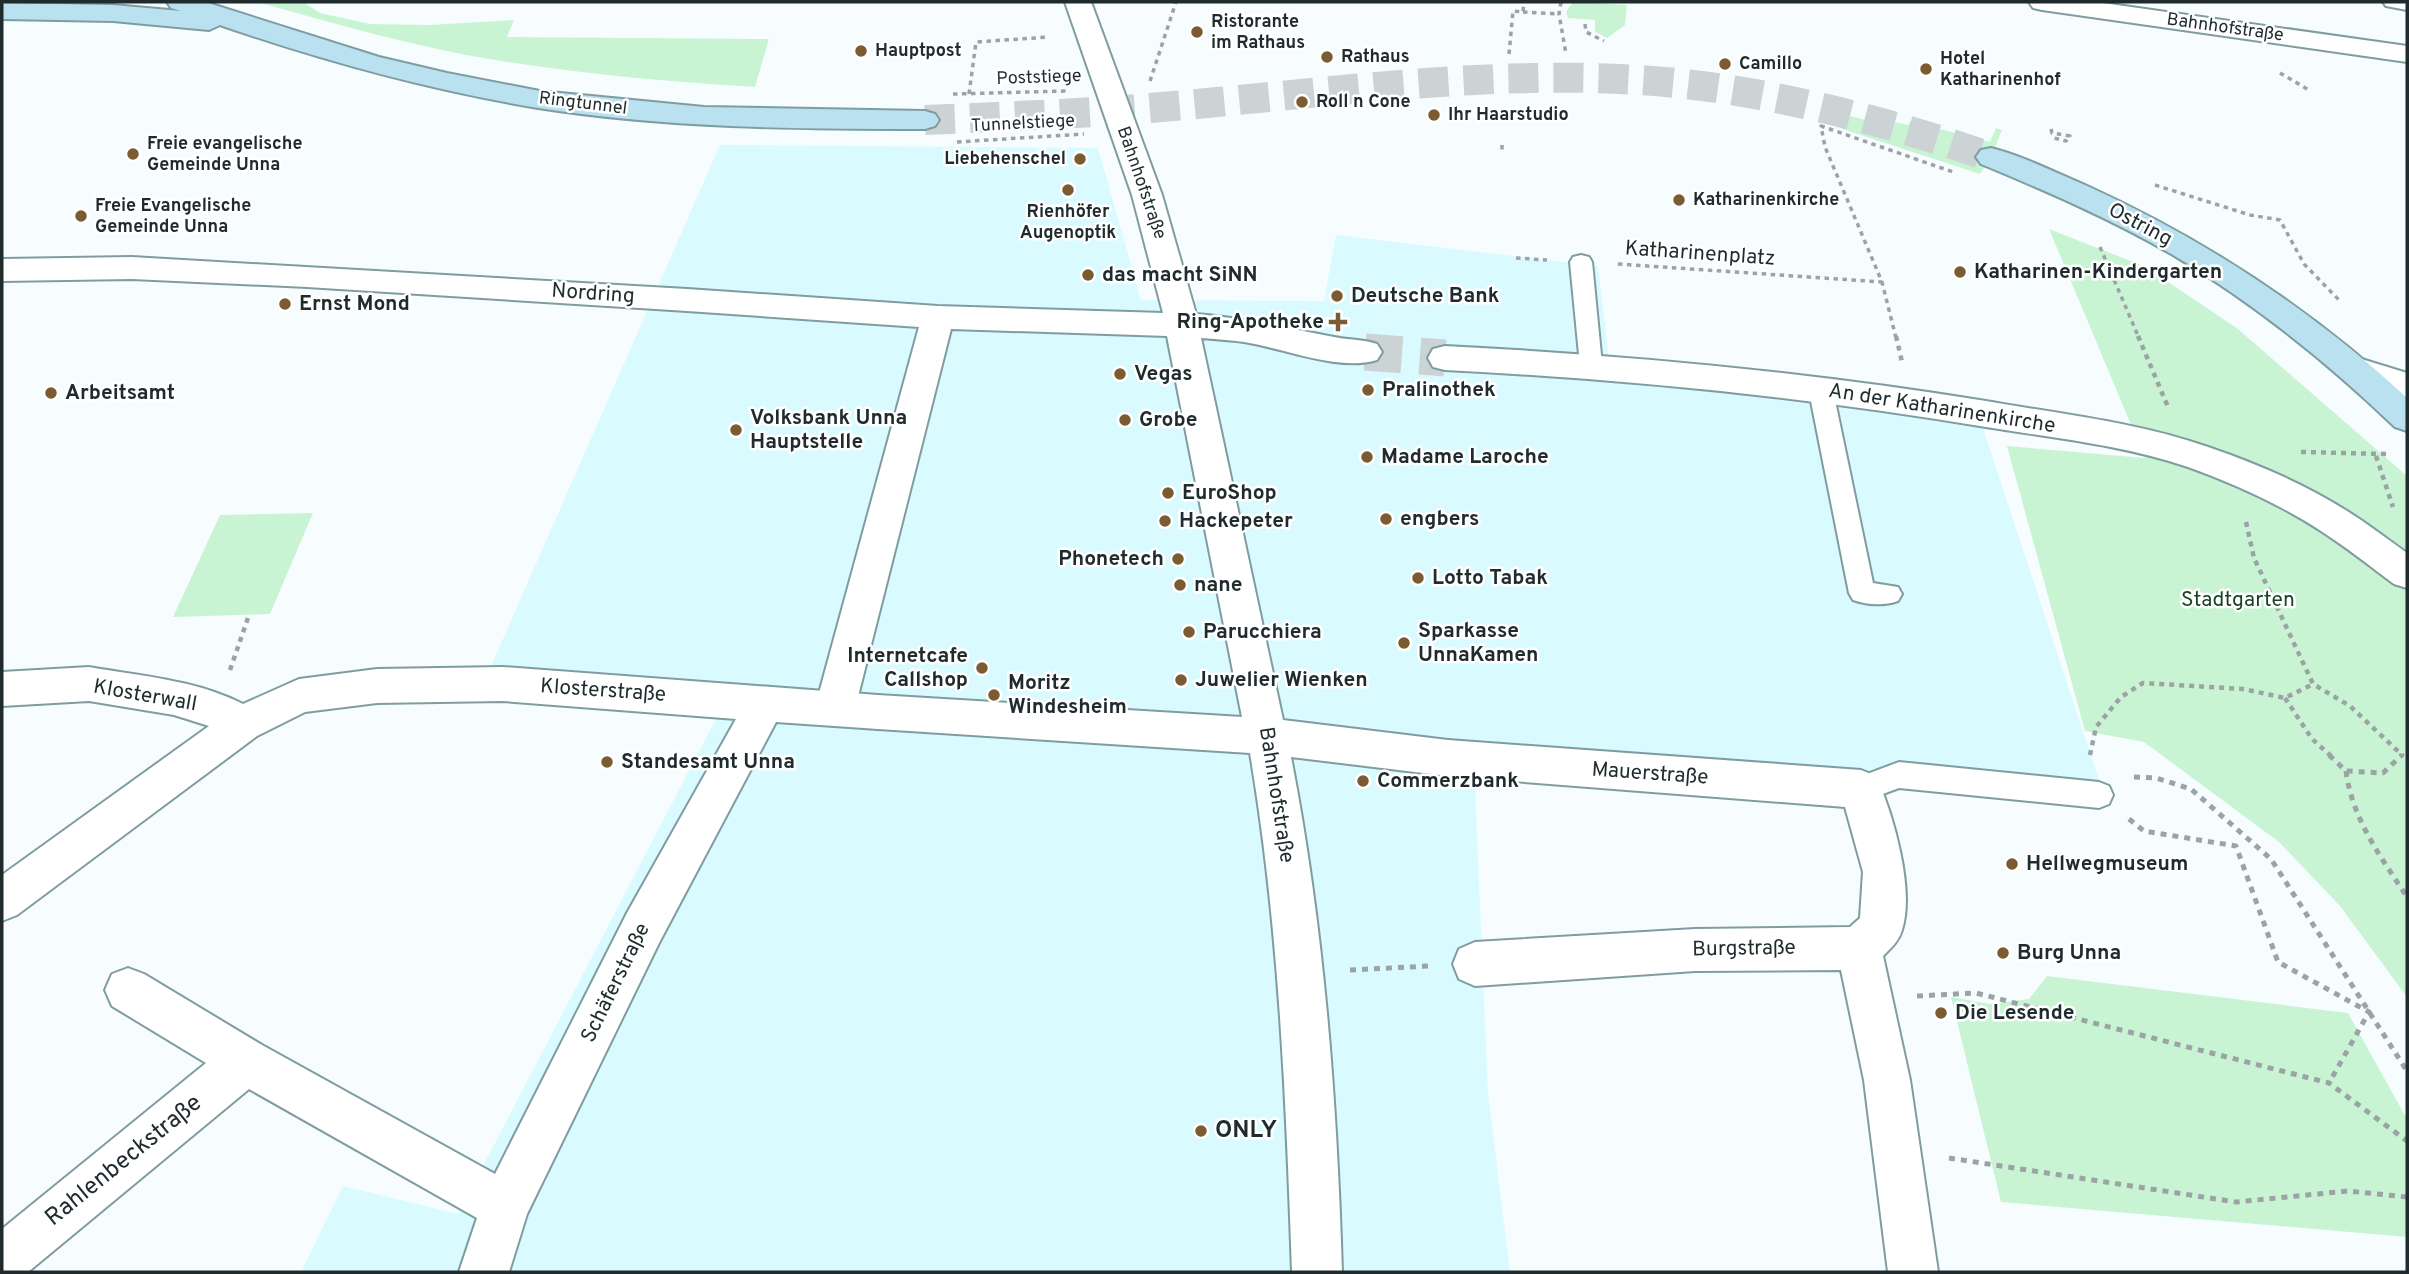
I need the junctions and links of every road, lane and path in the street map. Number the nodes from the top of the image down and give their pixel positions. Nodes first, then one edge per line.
1 (180, 2) edge
2 (1078, 2) edge
3 (1104, 2) edge
4 (1176, 2) edge
5 (1524, 2) edge
6 (1561, 2) edge
7 (2042, 2) edge
8 (2392, 2) edge
9 (2407, 5) edge
10 (68, 6) edge
11 (2, 11) edge
12 (1524, 12) junction
13 (1559, 14) junction
14 (1585, 24) dead end
15 (250, 27) junction
16 (1094, 41) junction
17 (1604, 41) dead end
18 (1004, 42) dead end
19 (1509, 54) dead end
20 (1566, 54) dead end
21 (2407, 54) edge
22 (1149, 85) dead end
23 (1109, 89) junction
24 (925, 120) tunnel mouth
25 (2051, 129) dead end
26 (1123, 132) junction
27 (2066, 141) dead end
28 (951, 142) dead end
29 (1502, 145) dead end
30 (1502, 152) dead end
31 (1991, 157) tunnel mouth
32 (1956, 173) dead end
33 (2150, 183) dead end
34 (2099, 244) dead end
35 (1516, 258) dead end
36 (1581, 261) junction
37 (2, 271) edge
38 (1882, 282) junction
39 (2344, 305) dead end
40 (938, 317) junction
41 (1184, 326) junction
42 (1365, 352) tunnel mouth
43 (1445, 358) tunnel mouth
44 (1591, 365) junction
45 (2355, 369) junction
46 (2407, 385) edge
47 (1822, 391) junction
48 (1906, 401) junction
49 (2407, 418) edge
50 (2336, 454) dead end
51 (2376, 455) dead end
52 (2198, 457) junction
53 (2236, 473) junction
54 (2407, 573) edge
55 (1889, 594) dead end
56 (249, 615) dead end
57 (2312, 684) junction
58 (2, 689) edge
59 (2285, 698) junction
60 (765, 703) junction
61 (835, 709) junction
62 (230, 718) junction
63 (2096, 727) dead end
64 (1268, 736) junction
65 (2405, 755) edge
66 (2346, 771) junction
67 (2156, 778) dead end
68 (1861, 789) junction
69 (2099, 795) dead end
70 (2144, 831) dead end
71 (2407, 897) edge
72 (2, 900) edge
73 (1859, 948) junction
74 (1475, 964) joint
75 (1300, 973) junction
76 (128, 990) dead end
77 (1871, 996) junction
78 (2369, 1012) junction
79 (246, 1061) junction
80 (2407, 1071) edge
81 (2329, 1083) junction
82 (2407, 1142) edge
83 (1896, 1153) junction
84 (2407, 1197) edge
85 (505, 1207) junction
86 (2, 1261) edge
87 (484, 1272) edge
88 (1317, 1272) edge
89 (1913, 1272) edge

1 - 15 main road
2 - 16 street, Bahnhofstraße
3 - 16 street
4 - 22 path
5 - 12 path
6 - 13 path
7 - 21 street, Bahnhofstraße
8 - 9 lane
10 - 11 main road
10 - 15 main road
12 - 13 path
12 - 19 path
13 - 20 path
14 - 17 path
15 - 24 main road, Ringtunnel
16 - 23 street, Bahnhofstraße
18 - 23 path, Poststiege
23 - 26 street, Bahnhofstraße
25 - 27 path
26 - 28 path, Tunnelstiege
26 - 41 street, Bahnhofstraße
29 - 30 path
31 - 45 main road, Ostring
32 - 38 path
33 - 39 path
34 - 52 path
35 - 36 path, Katharinenplatz
36 - 38 path, Katharinenplatz
36 - 44 lane
37 - 40 street, Nordring
38 - 48 path
40 - 41 street, Nordring
40 - 61 street
41 - 42 street
41 - 64 street, Bahnhofstraße
43 - 44 street, An der Katharinenkirche
44 - 47 street, An der Katharinenkirche
45 - 46 street
45 - 49 main road, Ostring
47 - 48 street, An der Katharinenkirche
47 - 55 lane
48 - 52 street, An der Katharinenkirche
50 - 51 path
52 - 53 street, An der Katharinenkirche
53 - 54 street, An der Katharinenkirche
53 - 57 path
56 - 62 path
57 - 59 path
57 - 65 path
58 - 62 street, Klosterwall
59 - 63 path
59 - 66 path
60 - 61 street, Klosterstraße
60 - 62 street, Klosterstraße
60 - 85 street, Schäferstraße
61 - 64 street, Klosterstraße
62 - 72 street, Klosterstraße
64 - 68 street, Mauerstraße
64 - 75 street, Bahnhofstraße
65 - 66 path
66 - 71 path
67 - 78 path
68 - 69 lane
68 - 73 street
70 - 78 path
73 - 74 street, Burgstraße
73 - 77 street
74 - 75 path
75 - 88 street, Bahnhofstraße
76 - 79 street
77 - 81 path
77 - 83 street
78 - 80 path
78 - 81 path
79 - 85 street
79 - 86 street, Rahlenbeckstraße
81 - 82 path
83 - 84 path
83 - 89 street
85 - 87 street, Schäferstraße

